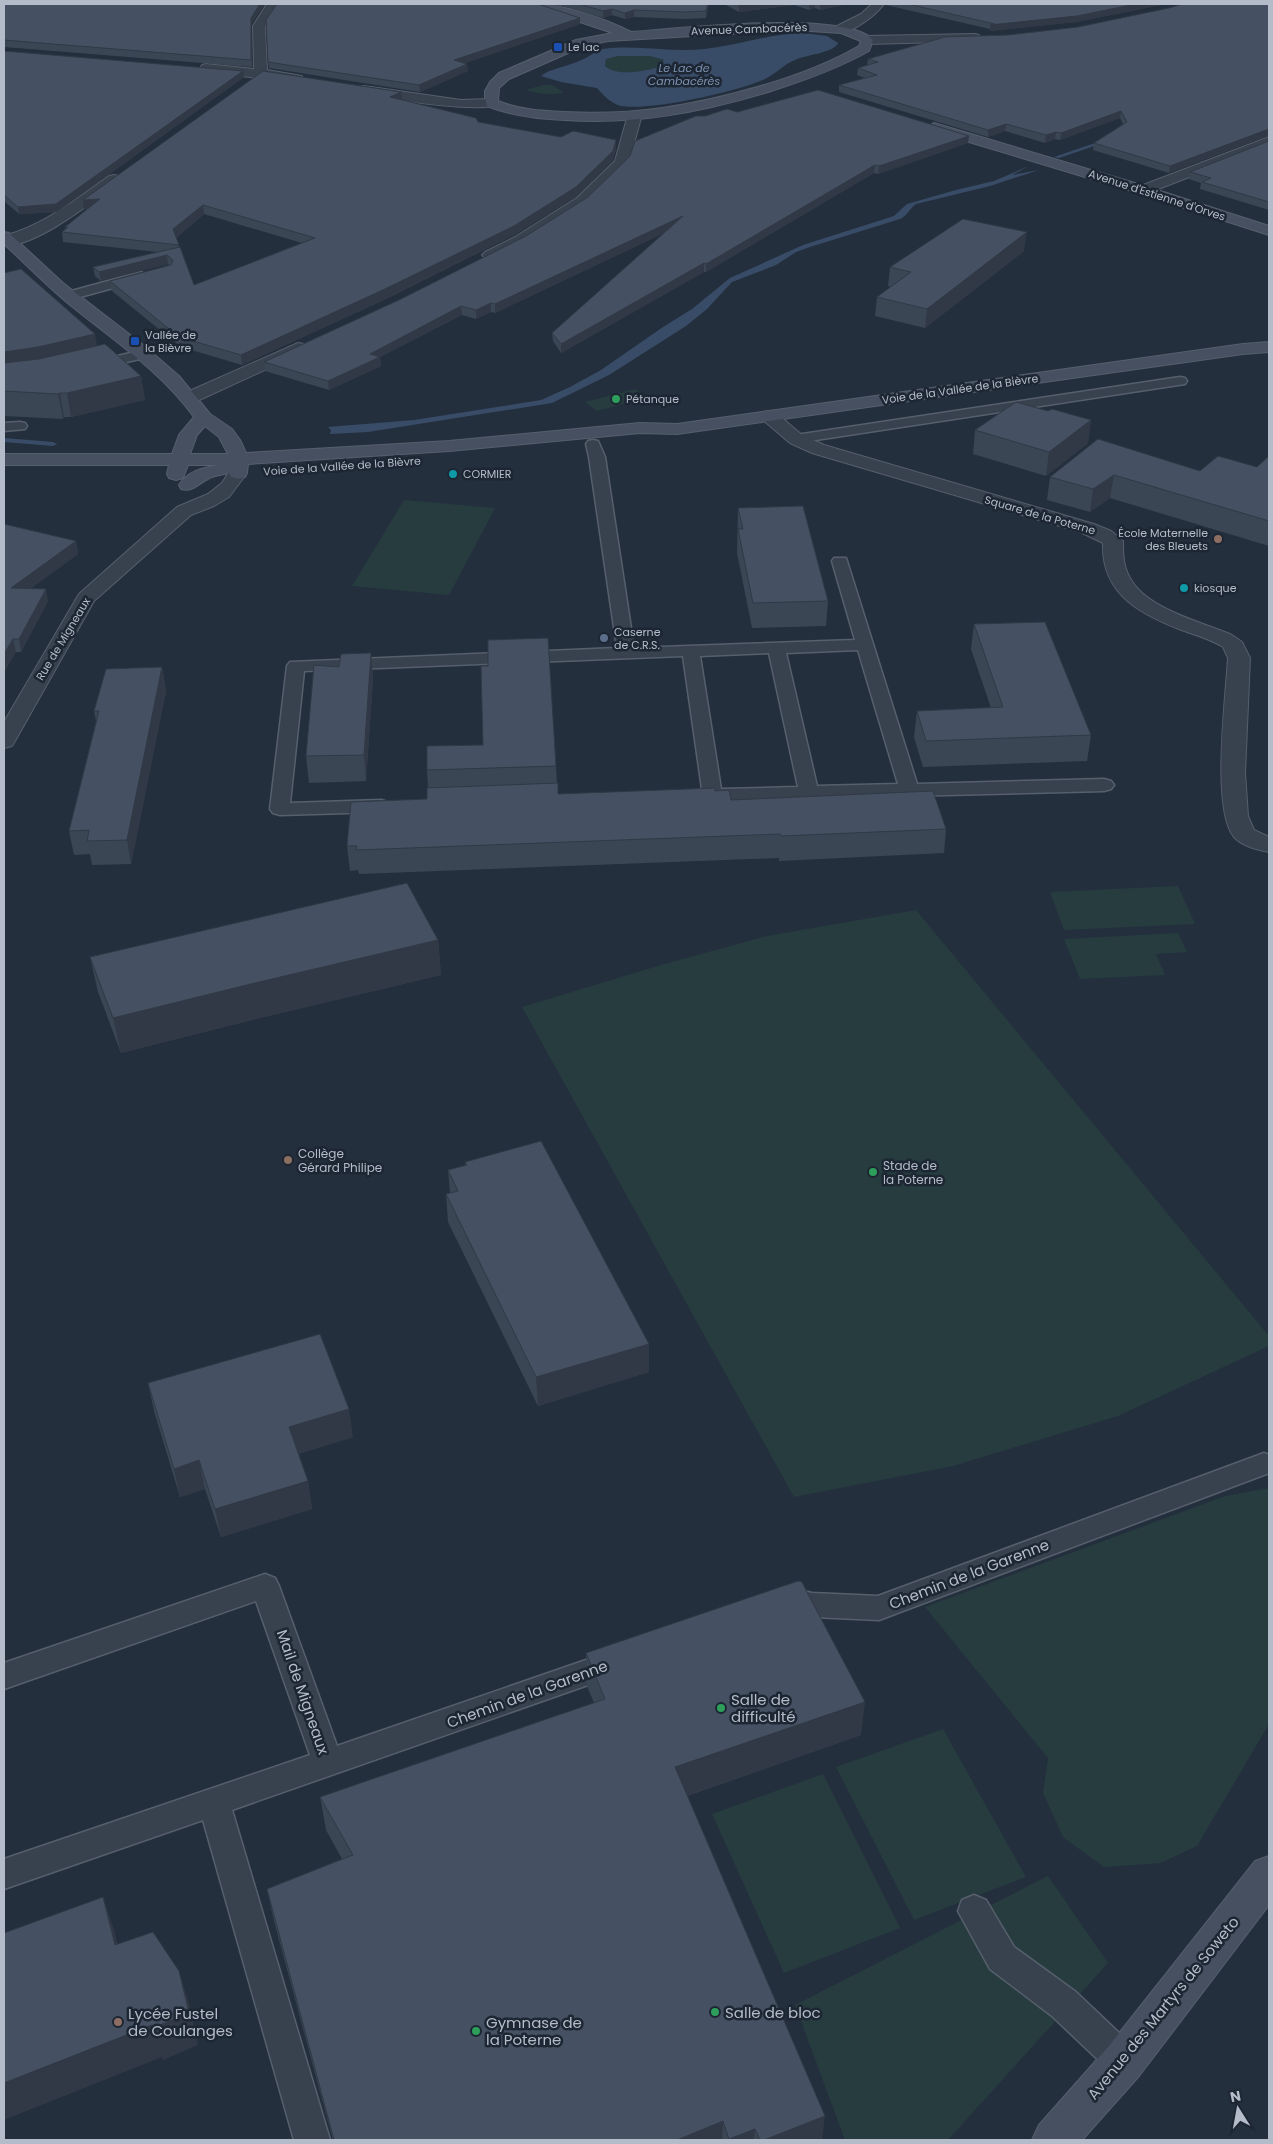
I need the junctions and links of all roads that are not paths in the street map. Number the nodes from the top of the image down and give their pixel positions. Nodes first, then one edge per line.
1 (273, 4) edge
2 (536, 4) edge
3 (878, 4) edge
4 (841, 29) junction
5 (626, 34) junction
6 (986, 37) edge
7 (867, 40) junction
8 (195, 67) edge
9 (261, 73) junction
10 (310, 81) edge
11 (788, 82) junction
12 (243, 86) edge
13 (349, 87) edge
14 (810, 88) dead end
15 (492, 103) junction
16 (634, 118) junction
17 (924, 124) edge
18 (1268, 142) edge
19 (126, 170) edge
20 (1143, 190) junction
21 (1269, 232) edge
22 (6, 238) edge
23 (478, 261) edge
24 (150, 274) edge
25 (69, 296) junction
26 (314, 340) edge
27 (1269, 341) edge
28 (1269, 347) edge
29 (1243, 349) junction
30 (143, 354) junction
31 (156, 366) junction
32 (79, 369) edge
33 (116, 374) edge
34 (1180, 381) dead end
35 (191, 397) junction
36 (768, 416) junction
37 (204, 418) junction
38 (4, 426) edge
39 (20, 426) dead end
40 (677, 429) junction
41 (796, 439) junction
42 (593, 444) junction
43 (4, 460) edge
44 (238, 463) junction
45 (4, 467) edge
46 (185, 472) junction
47 (4, 474) edge
48 (184, 511) junction
49 (840, 561) dead end
50 (865, 645) junction
51 (776, 648) junction
52 (691, 651) junction
53 (626, 653) junction
54 (6, 731) edge
55 (1104, 785) dead end
56 (909, 789) junction
57 (809, 792) junction
58 (712, 794) junction
59 (682, 795) edge
60 (398, 805) edge
61 (1269, 845) edge
62 (1264, 1464) dead end
63 (763, 1610) edge
64 (642, 1653) edge
65 (4, 1676) edge
66 (328, 1763) junction
67 (214, 1802) junction
68 (4, 1874) edge
69 (1269, 1874) edge
70 (974, 1911) dead end
71 (1124, 2061) junction
72 (312, 2140) edge
73 (1054, 2140) edge

1 - 9 street
2 - 5 street, Avenue Cambacérès
3 - 4 street
4 - 5 street, Avenue Cambacérès
4 - 7 street, Avenue Cambacérès
5 - 15 street, Avenue Cambacérès
6 - 7 street
7 - 11 street
8 - 9 street
9 - 10 street
9 - 12 street
11 - 14 street
11 - 16 street
13 - 15 street
15 - 16 street
16 - 23 street
17 - 20 street, Avenue d'Estienne d'Orves
18 - 20 street
19 - 22 street
20 - 21 street, Avenue d'Estienne d'Orves
22 - 25 street
24 - 25 lane
25 - 30 street
26 - 35 street
27 - 29 street, Voie de la Vallée de la Bièvre
28 - 29 street, Voie de la Vallée de la Bièvre
29 - 36 street, Voie de la Vallée de la Bièvre
30 - 31 street
30 - 32 lane
31 - 33 lane
31 - 35 street
34 - 41 lane
35 - 37 street
36 - 40 street, Voie de la Vallée de la Bièvre
36 - 41 street, Square de la Poterne
37 - 44 street
37 - 46 street
38 - 39 lane
40 - 42 street, Voie de la Vallée de la Bièvre
40 - 44 street, Voie de la Vallée de la Bièvre
41 - 61 street, Square de la Poterne
42 - 44 street, Voie de la Vallée de la Bièvre
42 - 53 lane
43 - 46 street, Voie de la Vallée de la Bièvre
44 - 46 street, Voie de la Vallée de la Bièvre
44 - 46 street
44 - 48 street, Rue de Migneaux
45 - 46 street
46 - 47 street, Voie de la Vallée de la Bièvre
46 - 48 street
48 - 54 street, Rue de Migneaux
49 - 50 lane
50 - 51 lane
50 - 56 lane
51 - 52 lane
51 - 57 lane
52 - 53 lane
52 - 58 lane
53 - 60 lane
55 - 56 lane
56 - 57 lane
57 - 58 lane
58 - 59 lane
62 - 63 lane, Chemin de la Garenne
64 - 66 lane, Chemin de la Garenne
65 - 66 lane, Mail de Migneaux
66 - 67 lane, Mail de Migneaux
67 - 68 lane, Mail de Migneaux
67 - 72 lane
69 - 71 street, Avenue des Martyrs de Soweto
70 - 71 lane
71 - 73 street, Avenue des Martyrs de Soweto

